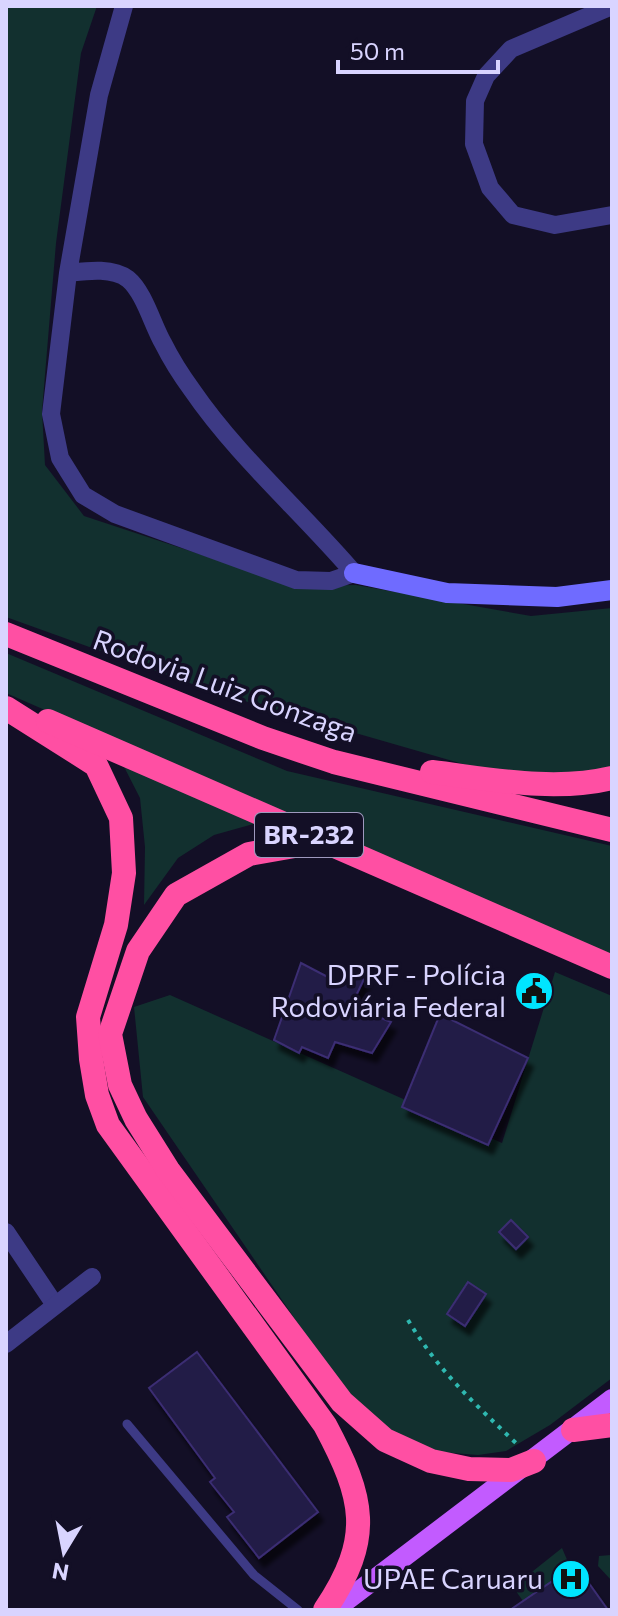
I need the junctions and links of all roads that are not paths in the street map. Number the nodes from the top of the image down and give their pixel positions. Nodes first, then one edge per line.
1 (124, 6) edge
2 (612, 6) edge
3 (612, 215) edge
4 (68, 273) junction
5 (354, 573) junction
6 (612, 590) edge
7 (6, 634) edge
8 (6, 702) edge
9 (6, 708) edge
10 (334, 762) junction
11 (612, 778) edge
12 (612, 830) edge
13 (323, 841) junction
14 (612, 967) edge
15 (6, 1232) edge
16 (92, 1277) dead end
17 (55, 1305) junction
18 (6, 1344) edge
19 (612, 1399) edge
20 (127, 1424) dead end
21 (612, 1425) edge
22 (573, 1430) junction
23 (534, 1461) junction
24 (298, 1610) edge
25 (325, 1610) edge
26 (334, 1610) edge

1 - 4 street
2 - 3 street
4 - 5 street
4 - 5 street
5 - 6 street
7 - 10 highway, Rodovia Luiz Gonzaga
8 - 13 highway, BR-232
9 - 25 highway
10 - 11 highway
10 - 12 highway, Rodovia Luiz Gonzaga
13 - 14 highway, BR-232
13 - 23 highway
15 - 17 street
16 - 17 street
17 - 18 street
19 - 22 main road
20 - 24 lane
21 - 22 highway
22 - 23 main road
23 - 26 main road

